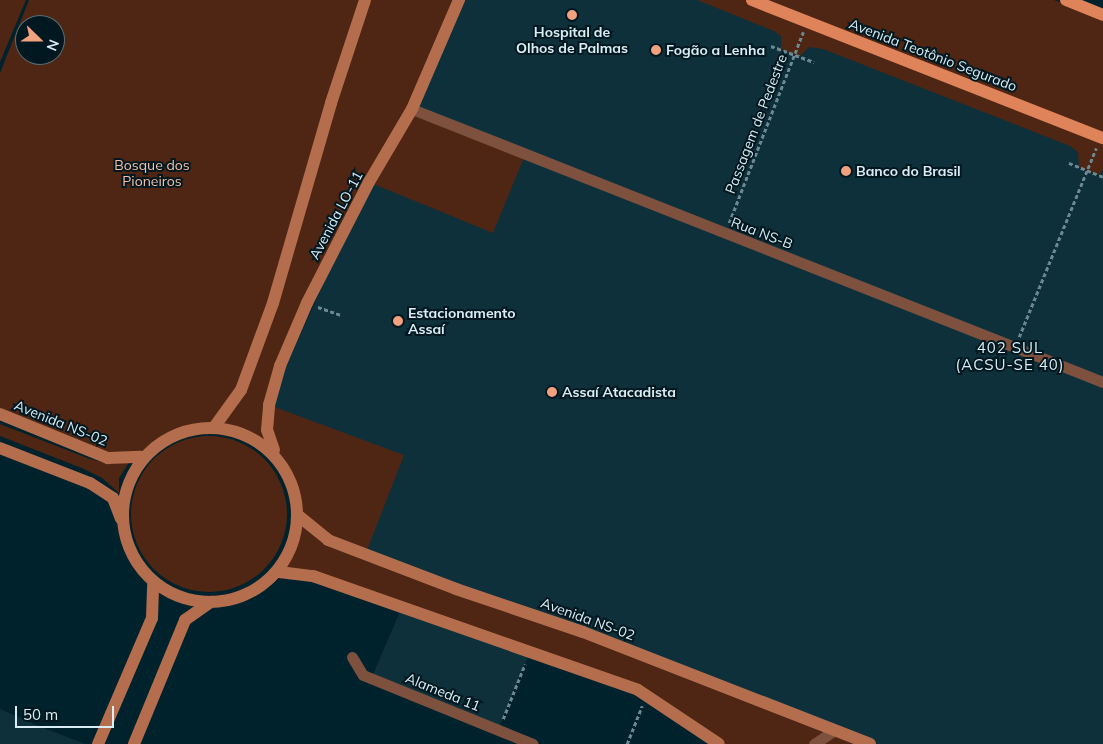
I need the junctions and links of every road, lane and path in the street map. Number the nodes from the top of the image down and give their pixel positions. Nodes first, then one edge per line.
1 (365, 0) edge
2 (459, 0) edge
3 (752, 0) edge
4 (1066, 0) edge
5 (1103, 15) edge
6 (807, 21) junction
7 (772, 46) dead end
8 (794, 54) junction
9 (814, 62) dead end
10 (412, 109) junction
11 (1101, 138) edge
12 (1068, 163) dead end
13 (1087, 170) junction
14 (1103, 177) edge
15 (724, 234) junction
16 (316, 306) dead end
17 (340, 315) dead end
18 (1016, 347) junction
19 (1103, 382) edge
20 (0, 414) edge
21 (215, 426) junction
22 (0, 448) edge
23 (274, 450) junction
24 (141, 457) junction
25 (300, 517) junction
26 (122, 519) junction
27 (279, 572) junction
28 (153, 585) junction
29 (211, 602) junction
30 (530, 653) junction
31 (352, 657) dead end
32 (647, 695) junction
33 (498, 730) junction
34 (835, 730) junction
35 (98, 744) edge
36 (134, 744) edge
37 (533, 744) edge
38 (627, 744) edge
39 (719, 744) edge
40 (814, 744) edge
41 (870, 744) edge

1 - 21 street, Avenida LO-11
2 - 10 street, Avenida LO-11
3 - 6 main road, Avenida Teotônio Segurado
4 - 5 main road
6 - 8 path, Passagem de Pedestre
6 - 11 main road, Avenida Teotônio Segurado
7 - 8 path
8 - 9 path
8 - 15 path, Passagem de Pedestre
10 - 15 street, Rua NS-B
10 - 23 street, Avenida LO-11
11 - 13 path
12 - 13 path
13 - 14 path
13 - 18 path
15 - 18 street, Rua NS-B
16 - 17 path
18 - 19 street, Rua NS-B
20 - 24 street, Avenida NS-02
21 - 23 street
21 - 24 street
22 - 26 street
23 - 25 street
24 - 26 street
25 - 27 street
25 - 34 street, Avenida NS-02
26 - 28 street
27 - 29 street
27 - 30 street
28 - 29 street
28 - 35 street
29 - 36 street
30 - 32 street
30 - 33 path
31 - 33 street, Alameda 11
32 - 38 path
32 - 39 street
33 - 37 street, Alameda 11
34 - 40 street
34 - 41 street, Avenida NS-02

